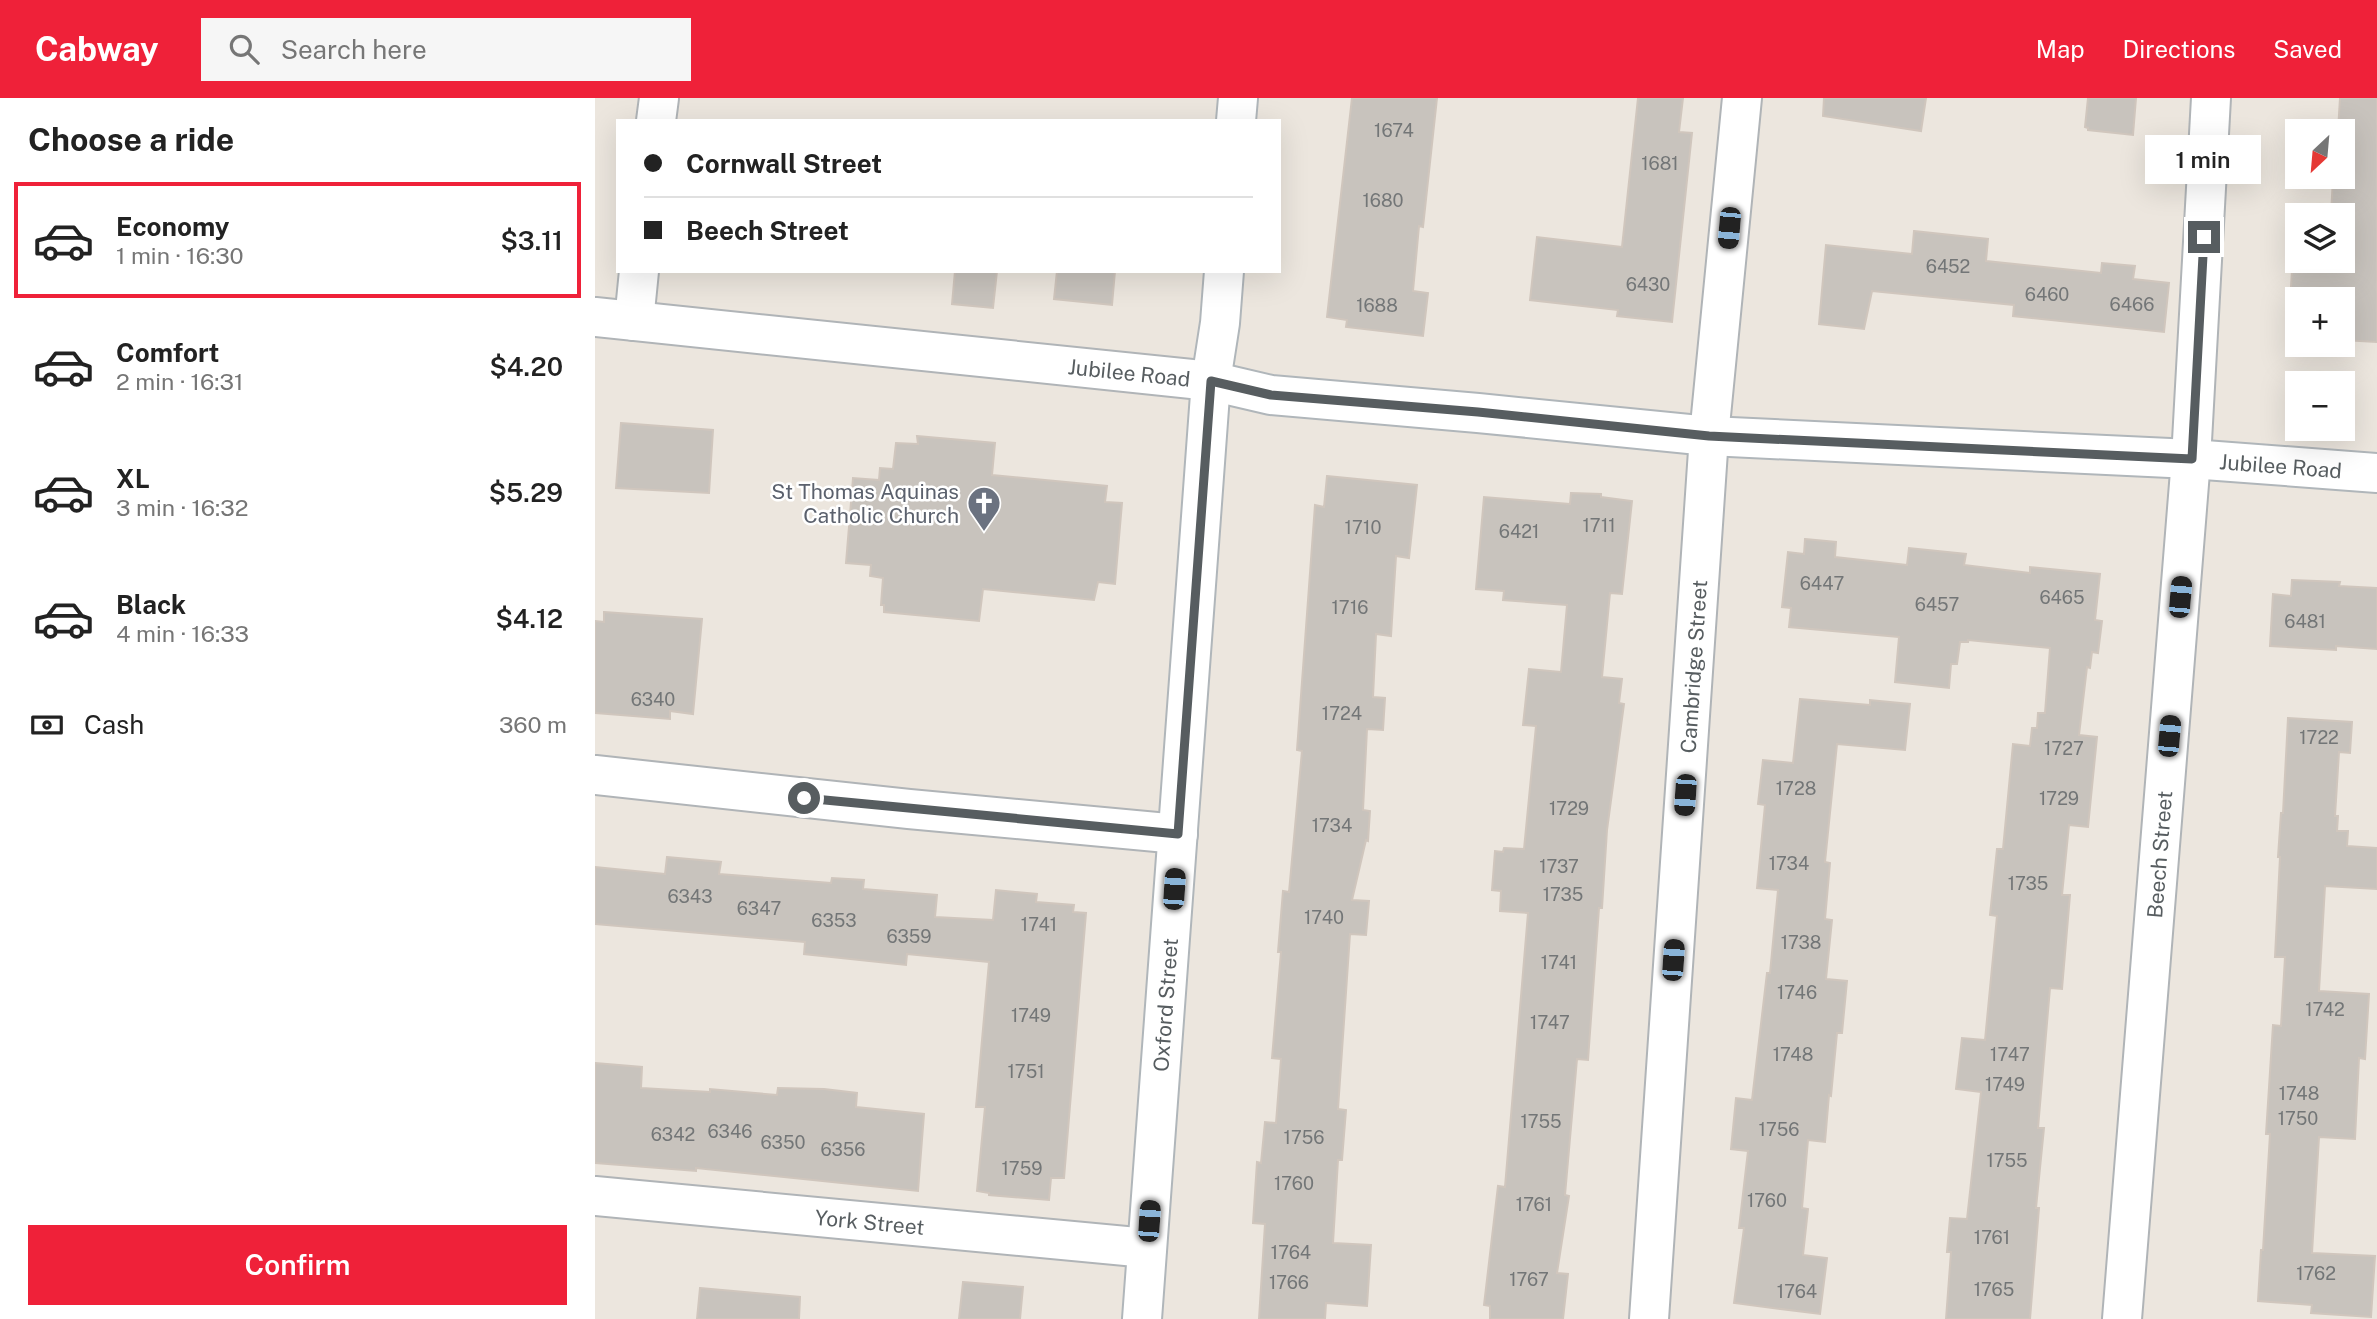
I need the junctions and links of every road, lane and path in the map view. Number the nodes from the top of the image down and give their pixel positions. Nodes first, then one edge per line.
1 (659, 98) edge
2 (1238, 98) edge
3 (1742, 98) edge
4 (2211, 98) edge
5 (656, 119) edge
6 (1236, 119) edge
7 (639, 273) edge
8 (1224, 273) edge
9 (595, 317) edge
10 (633, 321) junction
11 (1211, 381) junction
12 (1709, 436) junction
13 (2192, 459) junction
14 (2377, 473) edge
15 (595, 775) edge
16 (1178, 834) junction
17 (595, 1196) edge
18 (1147, 1248) junction
19 (1142, 1319) edge
20 (1649, 1319) edge
21 (2122, 1319) edge

1 - 5 street
2 - 6 street
3 - 12 street, Cambridge Street
4 - 13 street, Beech Street
7 - 10 street
8 - 11 street, Oxford Street
9 - 10 street, Jubilee Road
10 - 11 street, Jubilee Road
11 - 12 street, Jubilee Road
11 - 16 street, Oxford Street
12 - 13 street, Jubilee Road
12 - 20 street, Cambridge Street
13 - 14 street, Jubilee Road
13 - 21 street, Beech Street
15 - 16 street
16 - 18 street, Oxford Street
17 - 18 street, York Street
18 - 19 street, Oxford Street

